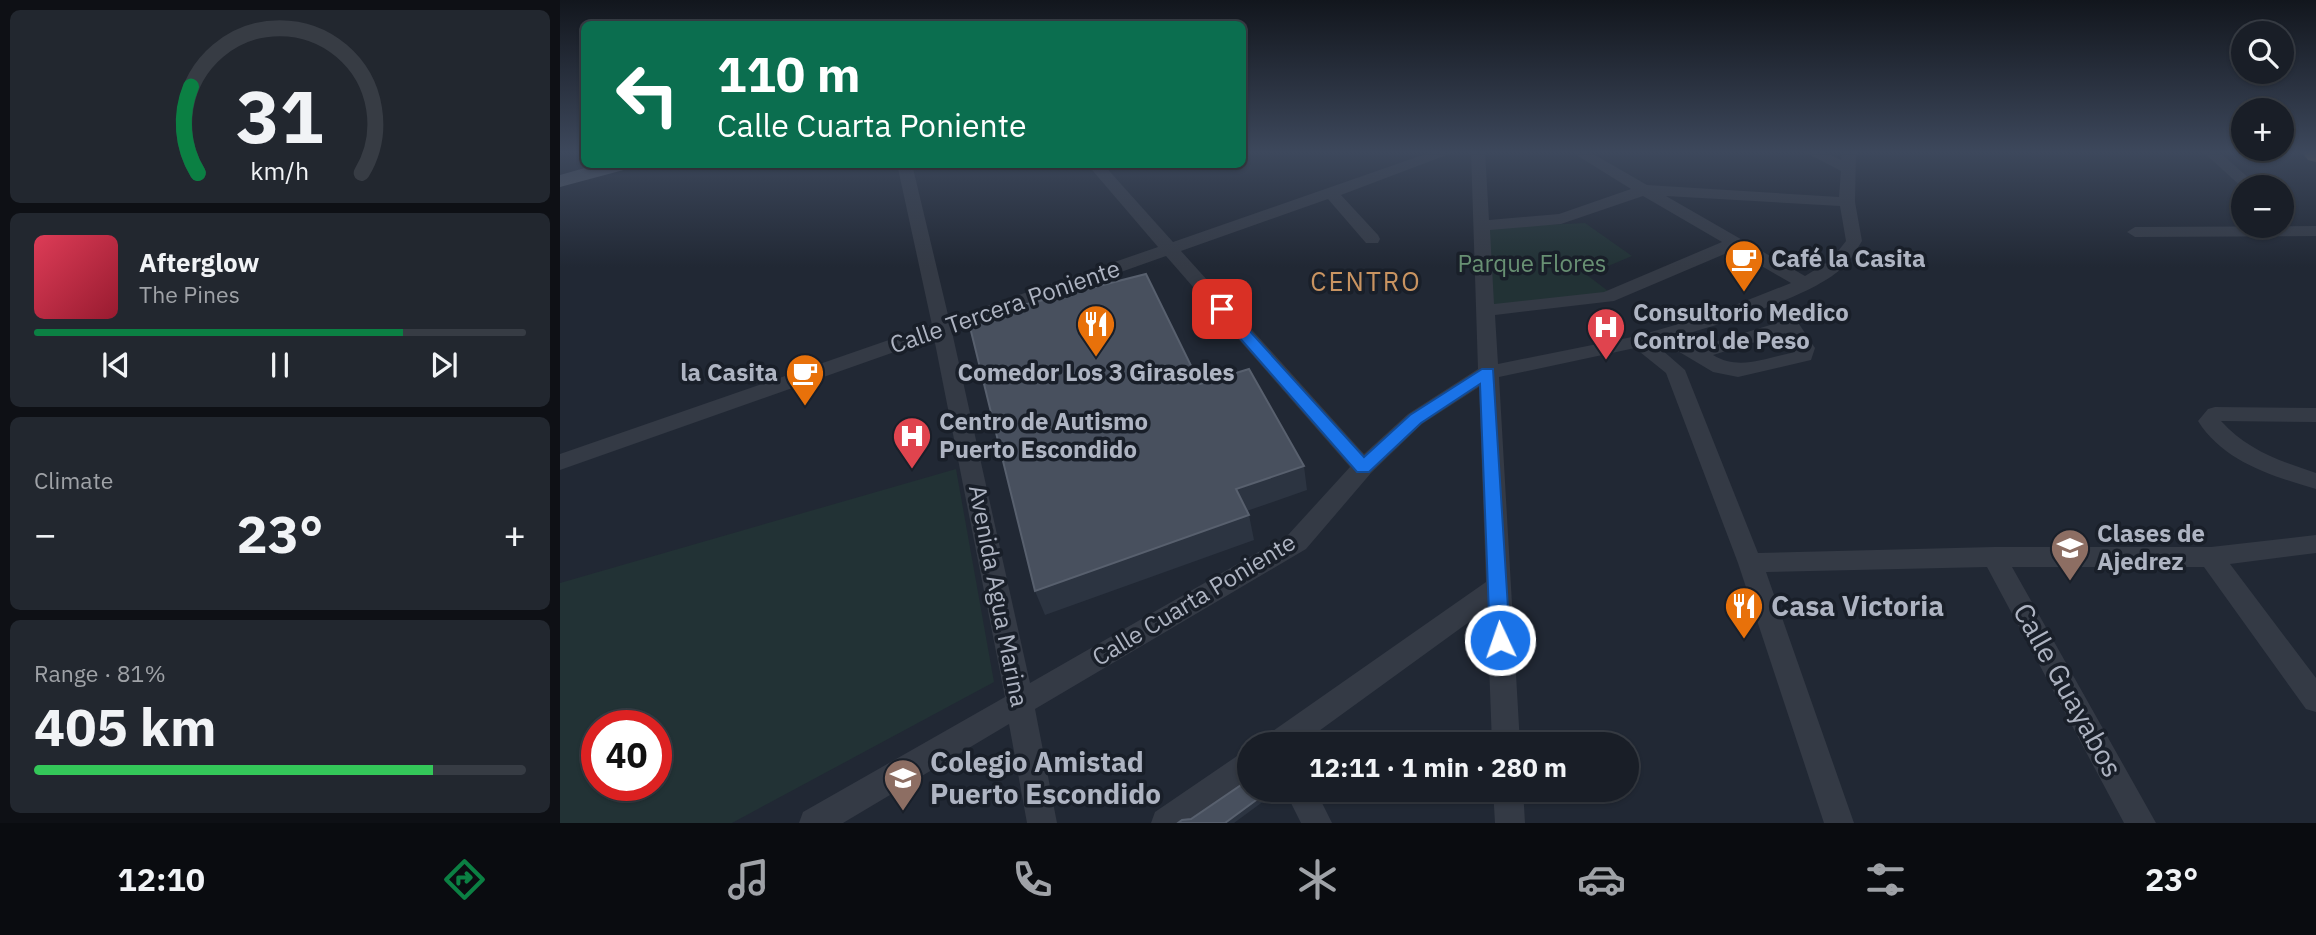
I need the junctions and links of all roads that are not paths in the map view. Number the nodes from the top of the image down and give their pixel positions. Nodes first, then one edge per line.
1 (910, 189) edge
2 (1117, 189) edge
3 (1338, 189) edge
4 (1479, 189) edge
5 (1848, 189) edge
6 (1644, 190) junction
7 (1330, 192) junction
8 (1847, 202) junction
9 (1480, 226) junction
10 (2308, 231) edge
11 (2135, 232) dead end
12 (1372, 239) dead end
13 (1735, 243) junction
14 (1170, 249) junction
15 (1805, 284) junction
16 (1484, 311) junction
17 (944, 329) junction
18 (1663, 334) junction
19 (1639, 341) junction
20 (1695, 354) junction
21 (1487, 373) junction
22 (2316, 415) edge
23 (560, 462) edge
24 (1363, 467) junction
25 (2316, 481) edge
26 (2316, 544) edge
27 (1994, 557) junction
28 (2211, 557) junction
29 (1749, 563) junction
30 (1498, 587) junction
31 (2316, 700) edge
32 (1020, 703) junction
33 (1294, 732) edge
34 (1505, 732) edge
35 (1237, 773) edge
36 (1306, 802) edge
37 (1509, 802) edge
38 (814, 823) edge
39 (1042, 823) edge
40 (1166, 823) edge
41 (1317, 823) edge
42 (1510, 823) edge
43 (1839, 823) edge
44 (2141, 823) edge

1 - 17 street, Avenida Agua Marina
2 - 14 street
3 - 7 street, Calle Tercera Poniente
4 - 9 street
5 - 8 street, Calle Cuarta Poniente
6 - 8 street
6 - 9 street
6 - 13 street
7 - 12 street
7 - 14 street, Calle Tercera Poniente
8 - 15 street, Calle Cuarta Poniente
9 - 16 street
10 - 11 street
13 - 15 street
13 - 16 street
14 - 17 street, Calle Tercera Poniente
14 - 24 street
15 - 18 street, Calle Cuarta Poniente
16 - 21 street
17 - 23 street, Calle Tercera Poniente
17 - 32 street, Avenida Agua Marina
18 - 19 street, Calle Cuarta Poniente
18 - 20 street
19 - 21 street, Calle Cuarta Poniente
19 - 29 street
20 - 20 street
21 - 24 street, Calle Cuarta Poniente
21 - 30 street
22 - 25 street
24 - 32 street, Calle Cuarta Poniente
26 - 28 street
27 - 28 street
27 - 29 street
27 - 44 street, Calle Guayabos
28 - 31 street
29 - 43 street
30 - 33 street
30 - 34 street
32 - 38 street, Calle Cuarta Poniente
32 - 39 street, Avenida Agua Marina
35 - 40 street
36 - 41 street
37 - 42 street

